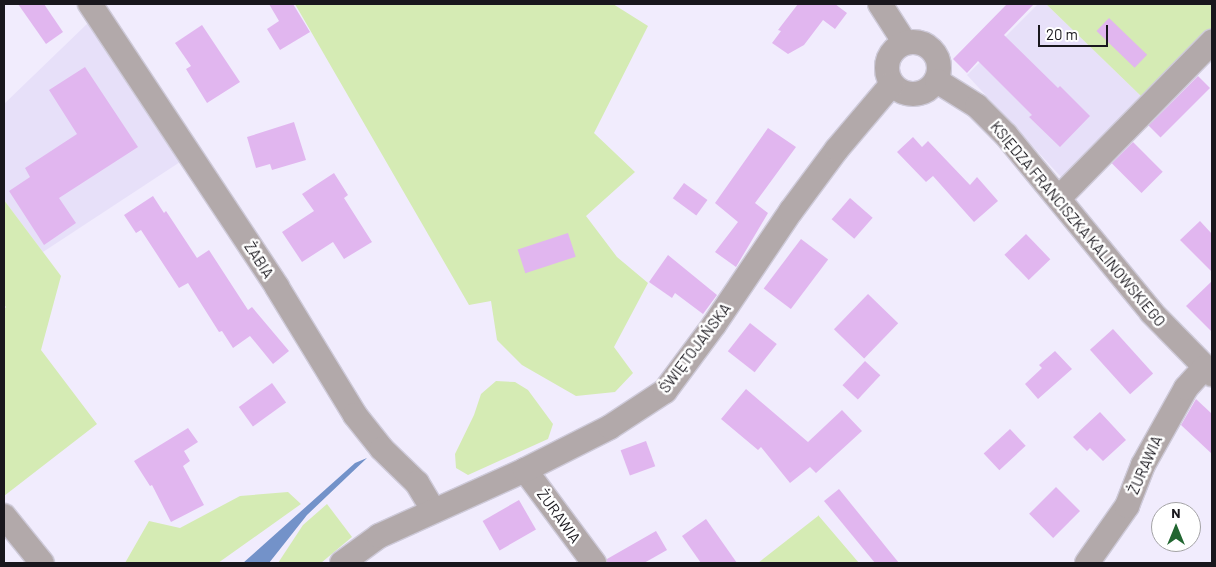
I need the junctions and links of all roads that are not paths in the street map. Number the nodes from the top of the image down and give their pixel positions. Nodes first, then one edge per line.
1 (90, 4) edge
2 (880, 4) edge
3 (1212, 42) edge
4 (905, 43) junction
5 (937, 80) junction
6 (892, 84) junction
7 (1059, 198) junction
8 (1208, 371) edge
9 (525, 470) junction
10 (433, 510) junction
11 (4, 516) edge
12 (42, 563) edge
13 (342, 563) edge
14 (594, 563) edge
15 (1087, 563) edge

1 - 10 street, ŻABIA
2 - 4 street
3 - 7 street
4 - 5 street
4 - 6 street
5 - 6 street
5 - 7 street, KSIĘDZA FRANCISZKA KALINOWSKIEGO
6 - 9 street, ŚWIĘTOJAŃSKA
7 - 8 street, KSIĘDZA FRANCISZKA KALINOWSKIEGO
8 - 15 street, ŻURAWIA
9 - 10 street, ŚWIĘTOJAŃSKA
9 - 14 street, ŻURAWIA
10 - 13 street, ŚWIĘTOJAŃSKA
11 - 12 street

